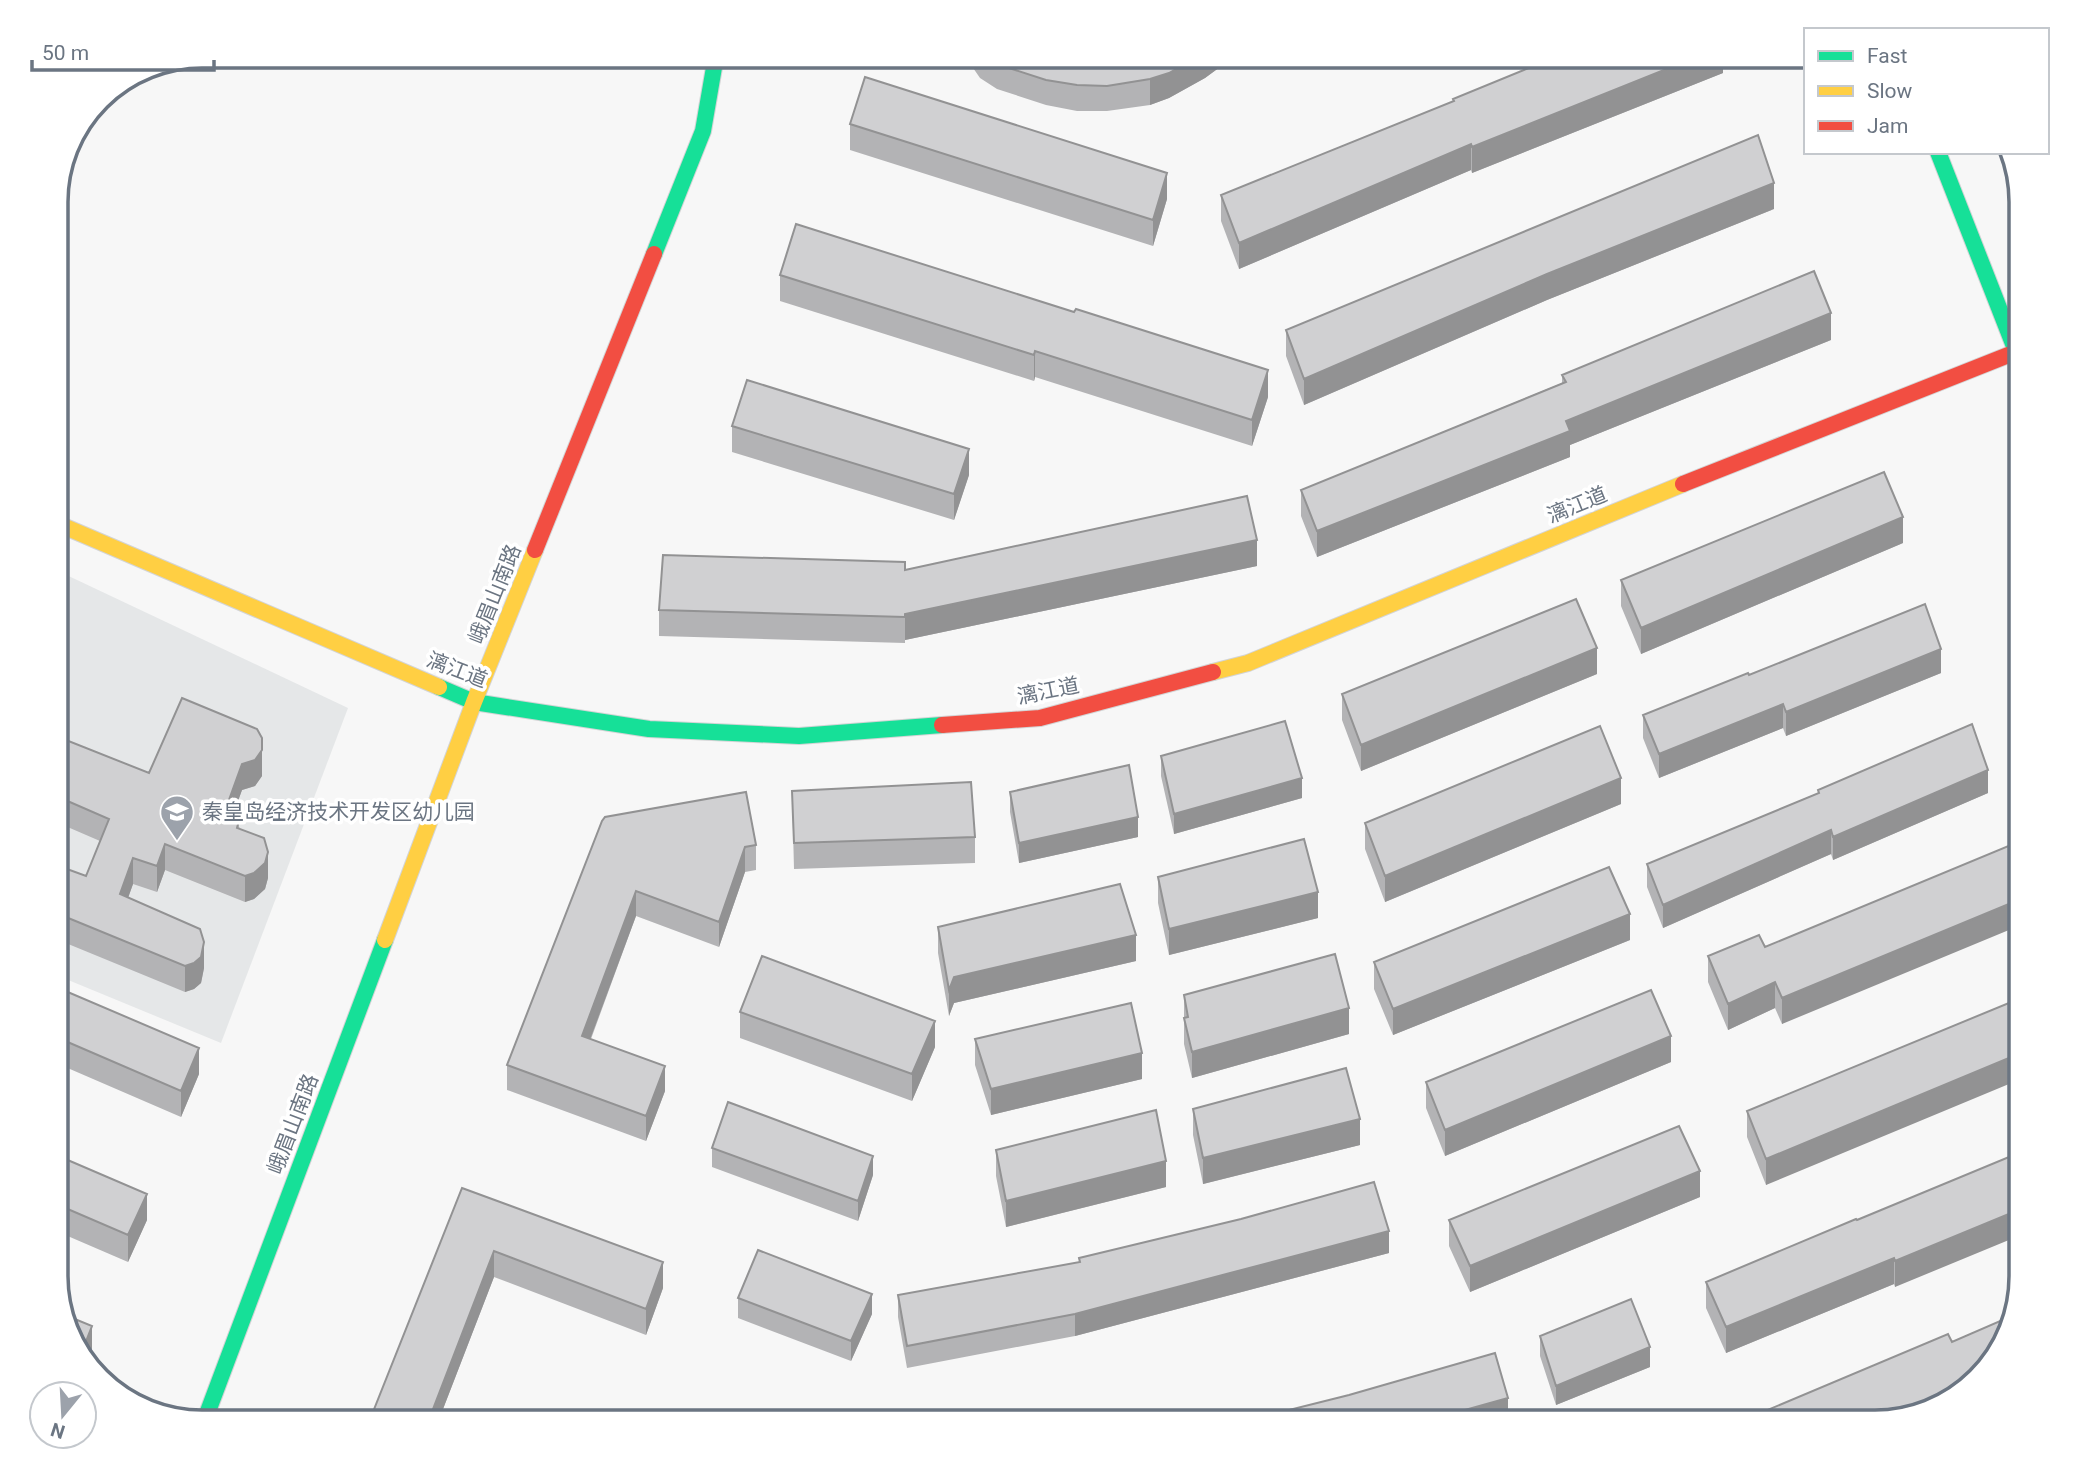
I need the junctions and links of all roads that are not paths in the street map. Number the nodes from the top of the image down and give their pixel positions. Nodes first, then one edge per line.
1 (714, 68) edge
2 (1939, 154) edge
3 (2009, 330) edge
4 (2009, 359) edge
5 (69, 529) edge
6 (474, 702) junction
7 (208, 1410) edge

1 - 6 street, 峨眉山南路
2 - 3 street
4 - 6 street, 漓江道
5 - 6 street, 漓江道
6 - 7 street, 峨眉山南路

